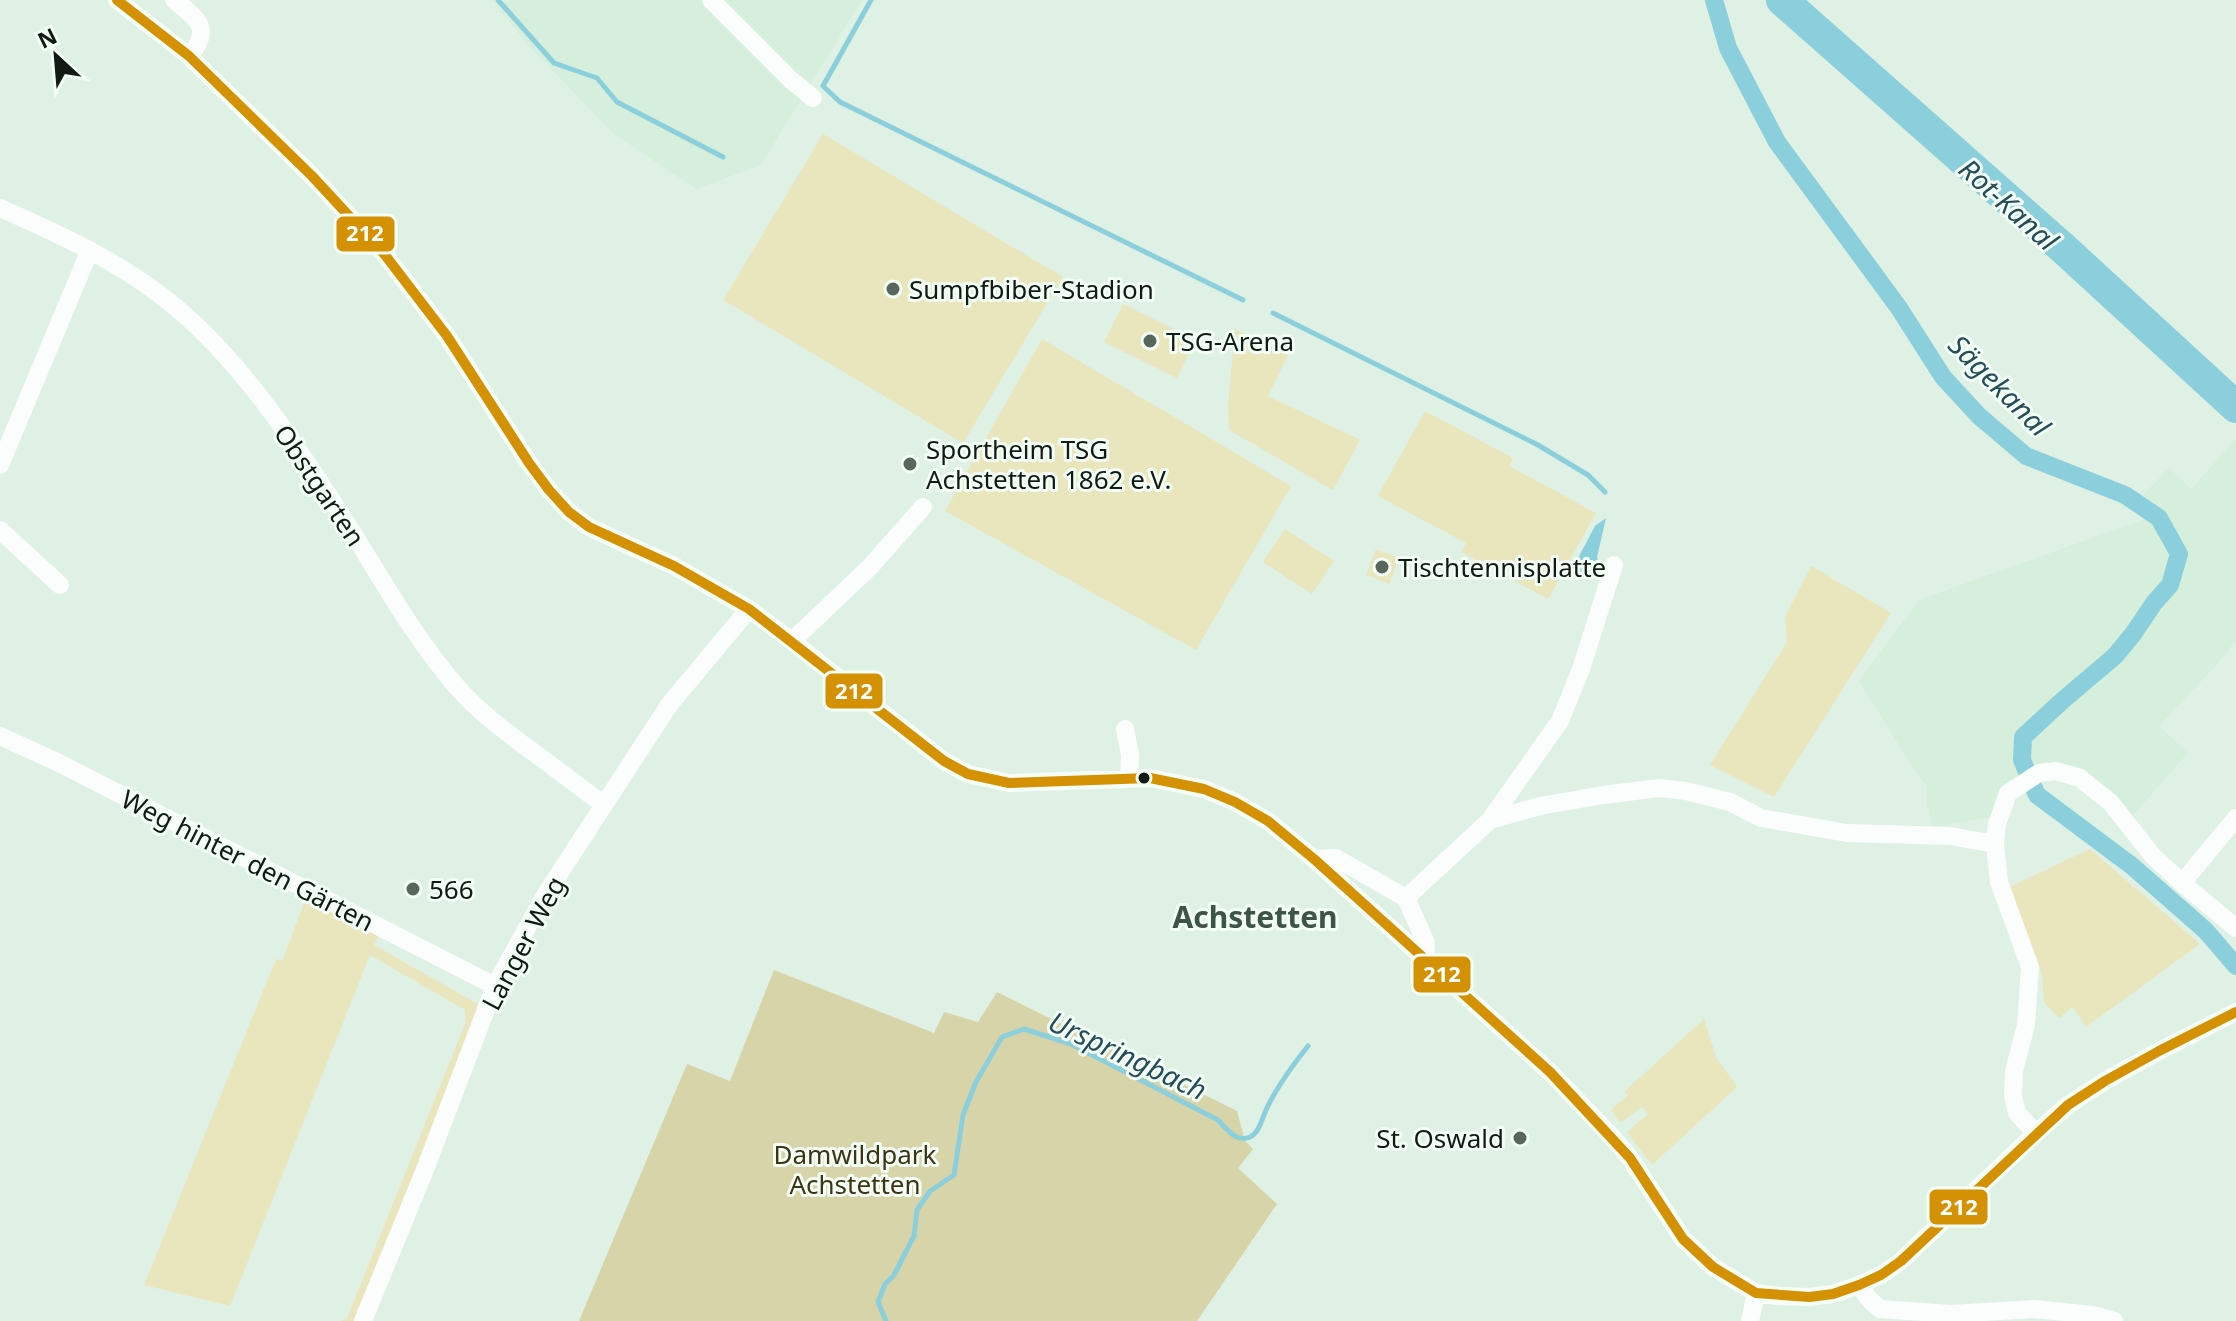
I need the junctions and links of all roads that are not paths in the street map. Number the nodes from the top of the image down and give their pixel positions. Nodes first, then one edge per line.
1 (117, 0) edge
2 (174, 0) edge
3 (711, 0) edge
4 (189, 56) junction
5 (813, 98) dead end
6 (0, 208) edge
7 (90, 250) junction
8 (0, 465) edge
9 (923, 507) dead end
10 (0, 530) edge
11 (1614, 565) dead end
12 (60, 585) dead end
13 (749, 609) junction
14 (792, 641) junction
15 (1125, 729) dead end
16 (0, 736) edge
17 (1129, 779) junction
18 (603, 804) junction
19 (2236, 818) edge
20 (1490, 820) junction
21 (1995, 844) junction
22 (1314, 859) junction
23 (2182, 883) junction
24 (1406, 898) junction
25 (2236, 928) edge
26 (1425, 959) junction
27 (495, 986) junction
28 (2234, 1013) edge
29 (2036, 1133) junction
30 (1859, 1285) junction
31 (1756, 1293) junction
32 (1883, 1315) edge
33 (367, 1319) edge
34 (1750, 1321) edge
35 (2114, 1321) edge

1 - 4 street
2 - 4 street
3 - 5 street
4 - 13 street
6 - 7 street, Obstgarten
7 - 8 street
7 - 18 street, Obstgarten
9 - 14 street
10 - 12 street
11 - 20 street
13 - 14 street
13 - 18 street, Langer Weg
14 - 17 street
15 - 17 street
16 - 27 street, Weg hinter den Gärten
17 - 22 street
18 - 27 street, Langer Weg
19 - 23 street
20 - 21 street
20 - 24 street
21 - 23 street
21 - 29 street
22 - 24 street
22 - 26 street
23 - 25 street
24 - 26 street
26 - 31 street
27 - 33 street, Langer Weg
28 - 29 street
29 - 30 street
30 - 31 street
30 - 32 street
31 - 34 street
32 - 35 street

